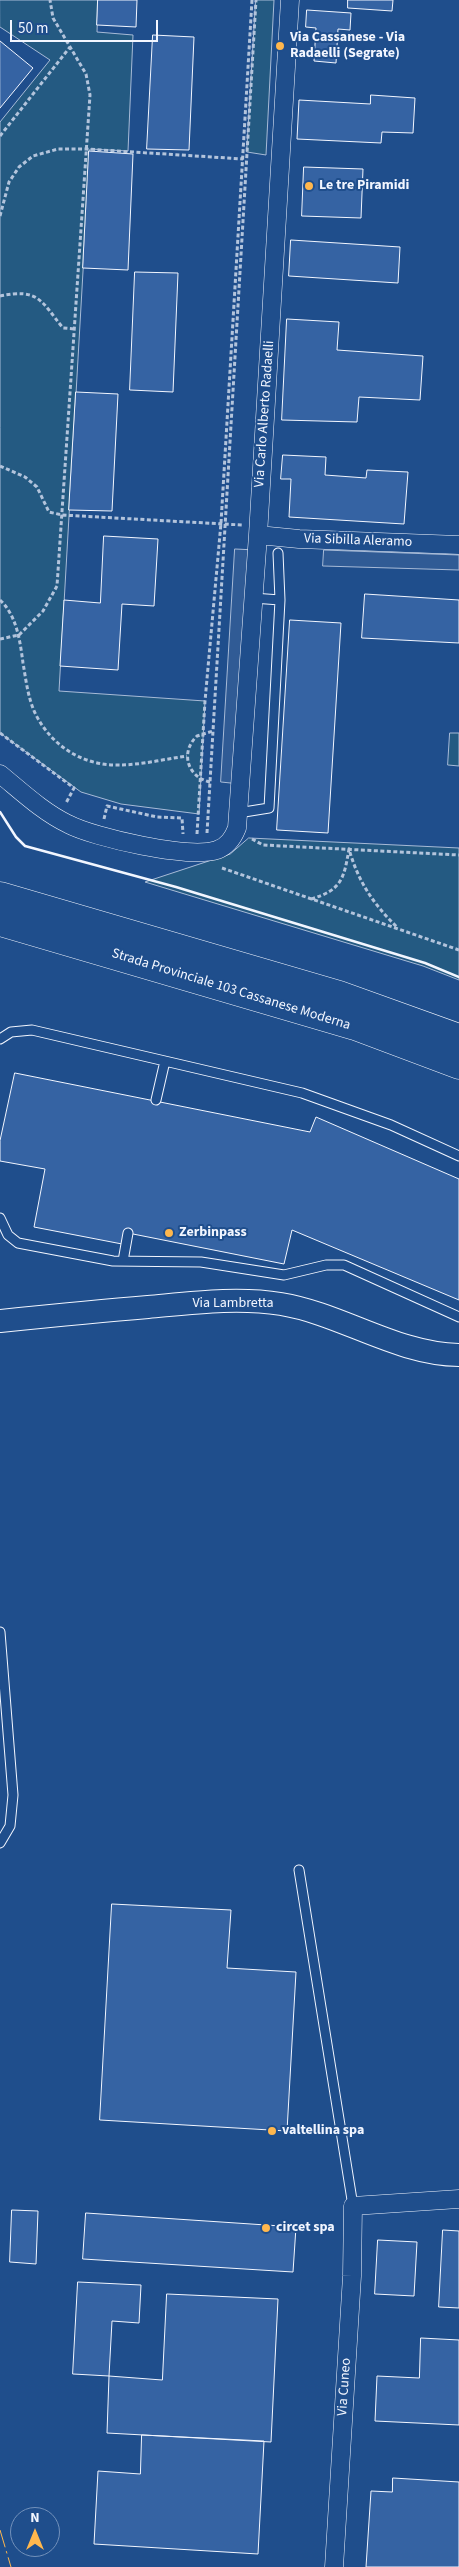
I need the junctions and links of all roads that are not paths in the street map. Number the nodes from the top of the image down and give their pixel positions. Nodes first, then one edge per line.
1 (290, 0) edge
2 (258, 530) junction
3 (459, 545) edge
4 (278, 553) dead end
5 (253, 598) junction
6 (280, 600) junction
7 (0, 774) edge
8 (238, 821) junction
9 (0, 896) edge
10 (0, 922) edge
11 (459, 1038) edge
12 (0, 1039) edge
13 (165, 1061) junction
14 (459, 1065) edge
15 (156, 1100) dead end
16 (459, 1156) edge
17 (0, 1218) edge
18 (128, 1233) dead end
19 (123, 1261) junction
20 (459, 1317) edge
21 (0, 1321) edge
22 (459, 1355) edge
23 (0, 1632) edge
24 (0, 1843) edge
25 (299, 1870) dead end
26 (459, 2200) edge
27 (353, 2206) junction
28 (334, 2567) edge

1 - 2 street, Via Carlo Alberto Radaelli
2 - 3 street, Via Sibilla Aleramo
2 - 5 street, Via Carlo Alberto Radaelli
4 - 6 lane
5 - 6 lane
5 - 8 street, Via Carlo Alberto Radaelli
6 - 8 lane
7 - 8 street
9 - 11 highway, Strada Provinciale 103 Cassanese Moderna
10 - 14 highway, Strada Provinciale 103 Cassanese Moderna
12 - 13 lane
13 - 15 lane
13 - 16 lane
17 - 19 lane
18 - 19 lane
19 - 20 lane
21 - 22 street, Via Lambretta
23 - 24 lane
25 - 27 lane
26 - 27 street
27 - 28 street, Via Cuneo

